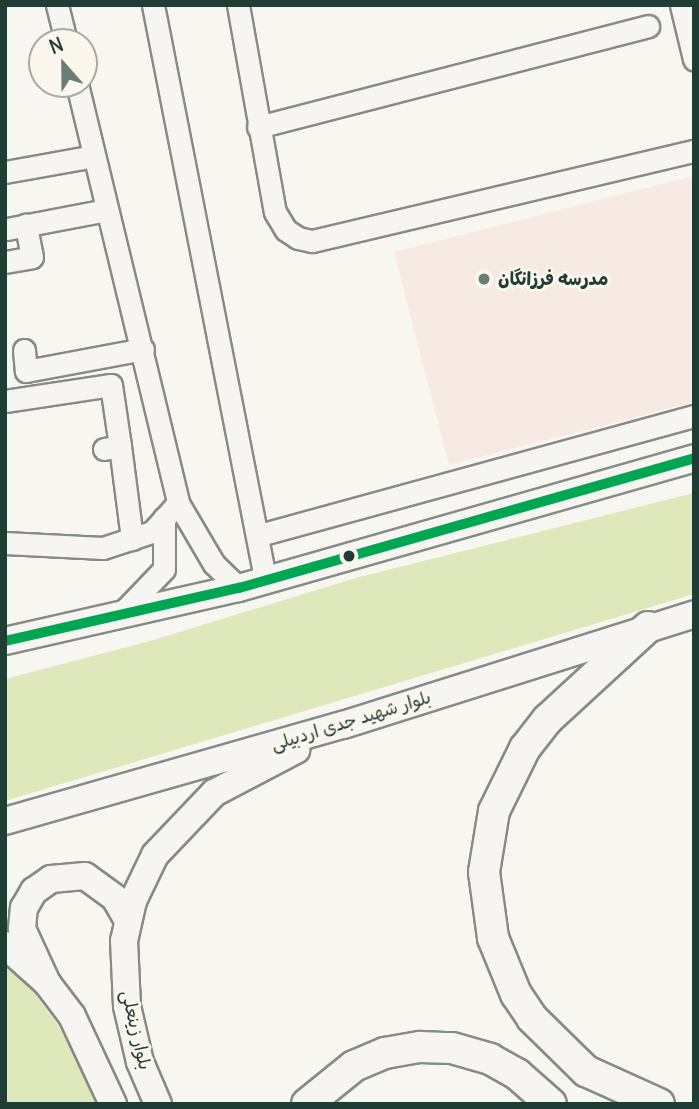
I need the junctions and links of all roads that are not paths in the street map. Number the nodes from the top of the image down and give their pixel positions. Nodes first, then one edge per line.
1 (57, 5) edge
2 (153, 5) edge
3 (238, 5) edge
4 (681, 5) edge
5 (648, 26) dead end
6 (63, 28) edge
7 (694, 60) edge
8 (80, 98) edge
9 (258, 127) junction
10 (694, 151) edge
11 (94, 156) junction
12 (5, 172) edge
13 (107, 210) junction
14 (5, 262) edge
15 (143, 349) junction
16 (24, 350) dead end
17 (16, 373) edge
18 (5, 401) edge
19 (694, 416) edge
20 (694, 458) edge
21 (171, 511) junction
22 (259, 535) junction
23 (132, 539) junction
24 (5, 543) edge
25 (265, 578) junction
26 (239, 588) junction
27 (121, 614) junction
28 (694, 614) edge
29 (648, 627) junction
30 (5, 641) edge
31 (343, 725) junction
32 (5, 821) edge
33 (127, 919) junction
34 (5, 944) edge
35 (47, 983) junction
36 (113, 1104) edge
37 (158, 1104) edge
38 (307, 1104) edge
39 (551, 1104) edge
40 (659, 1104) edge

1 - 6 street
2 - 22 street
3 - 9 street
4 - 7 street
5 - 9 street
8 - 11 street
9 - 10 street
11 - 12 street
11 - 13 street
13 - 14 street
13 - 15 street
15 - 17 street
15 - 21 street
16 - 17 street
18 - 23 street
19 - 22 street
20 - 25 main road
21 - 23 street
21 - 26 street
21 - 27 street
22 - 25 street
23 - 24 street
25 - 26 main road
26 - 27 main road
27 - 30 main road
28 - 29 main road, بلوار شهید جدی اردبیلی
29 - 31 main road, بلوار شهید جدی اردبیلی
29 - 40 highway
31 - 32 main road, بلوار شهید جدی اردبیلی
31 - 33 main road, بلوار زینعلی
33 - 35 main road
33 - 37 main road, بلوار زینعلی
34 - 35 main road
35 - 36 main road
38 - 39 highway

